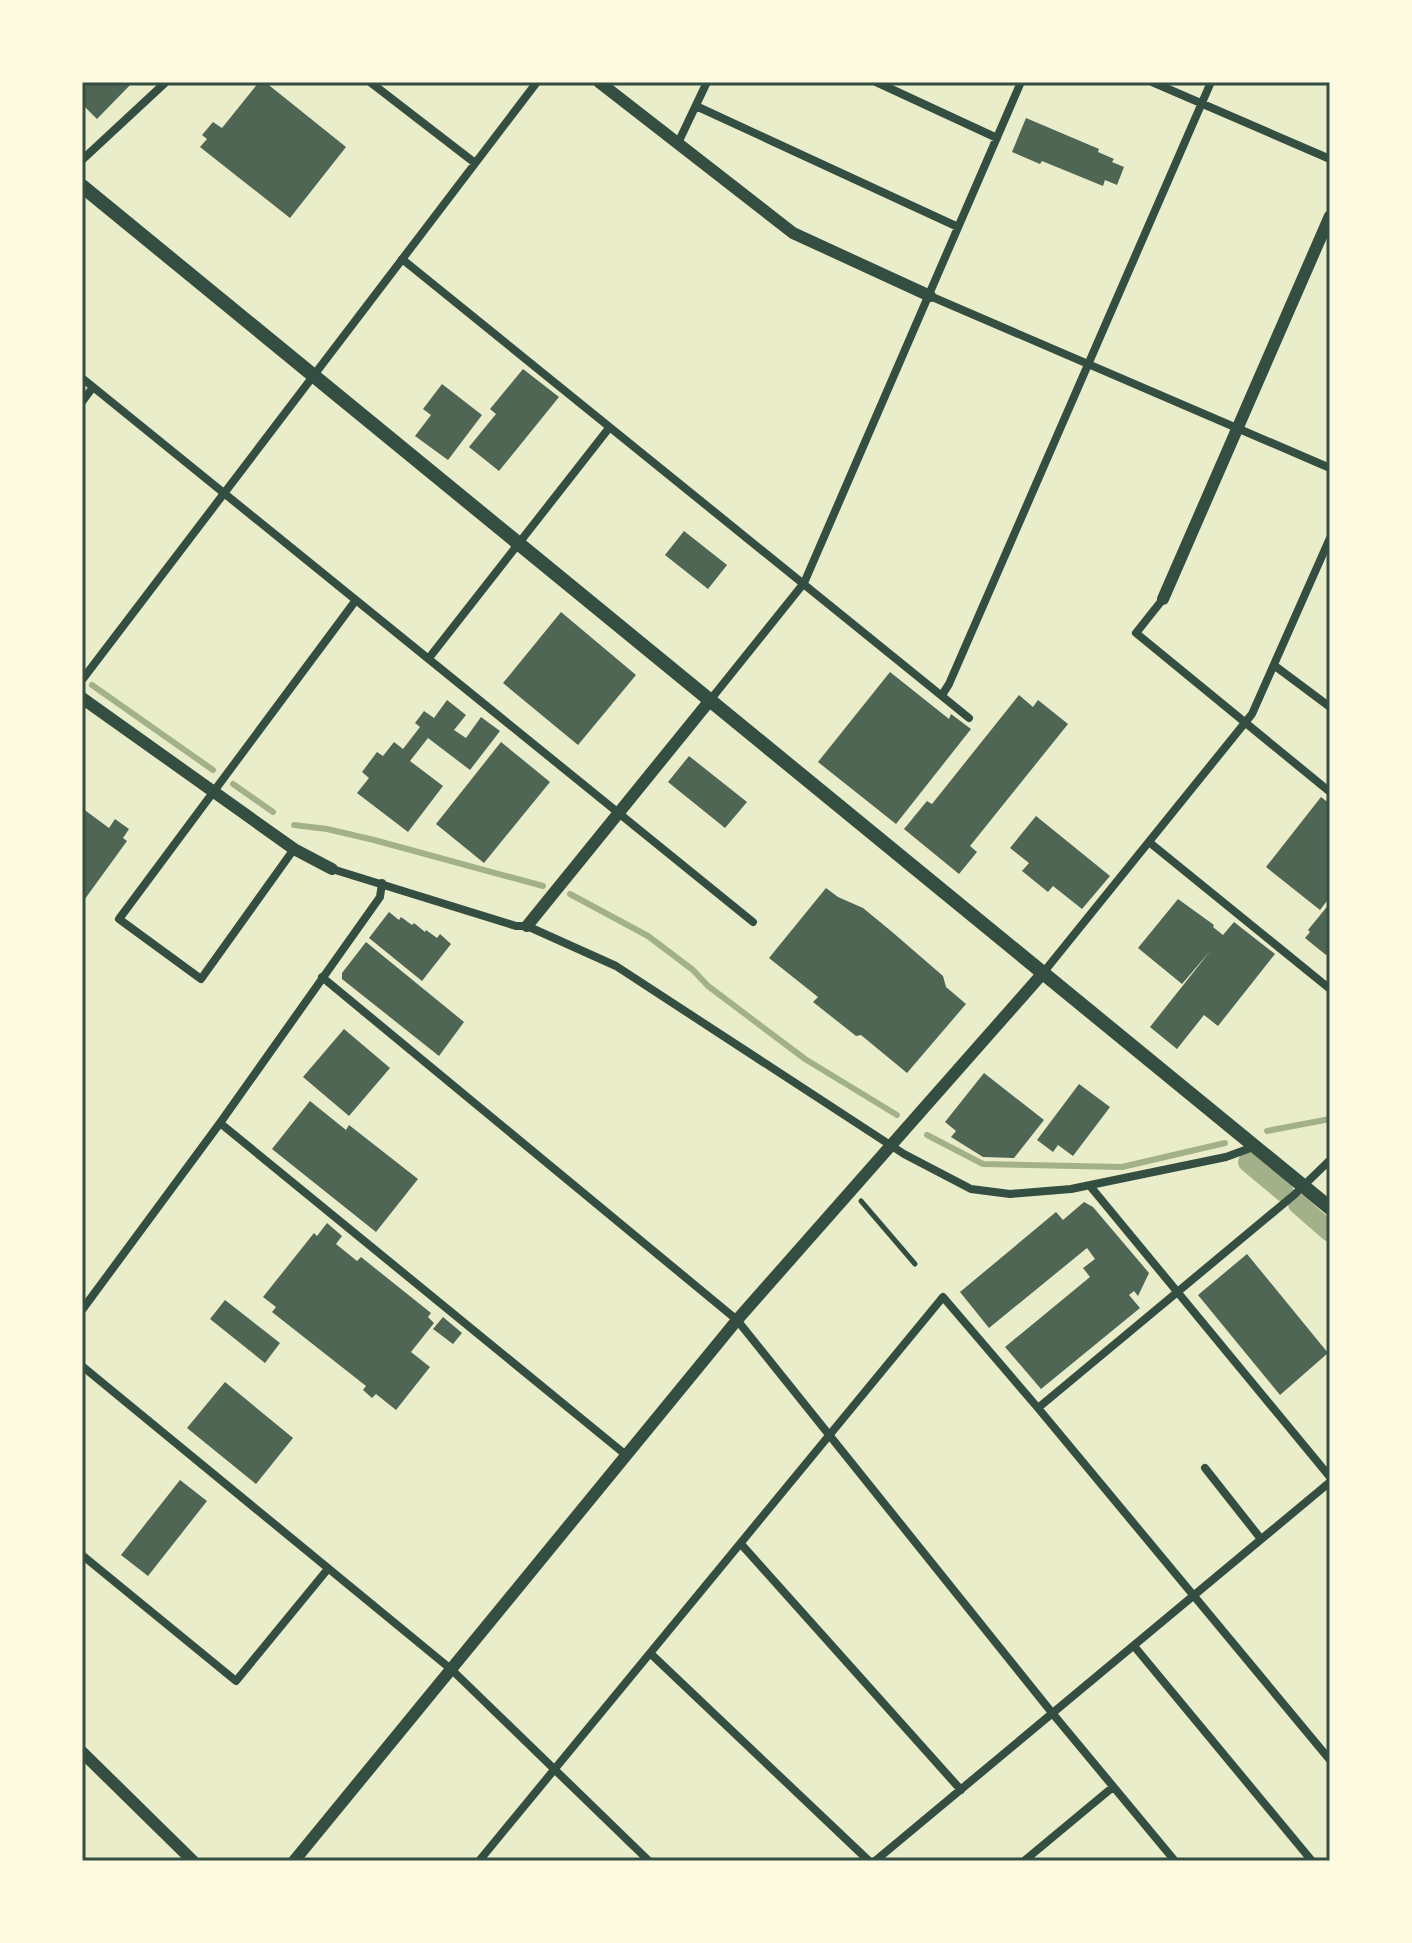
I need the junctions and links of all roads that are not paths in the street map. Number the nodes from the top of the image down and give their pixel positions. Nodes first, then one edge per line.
1 (166, 82) edge
2 (370, 82) edge
3 (537, 82) edge
4 (599, 82) edge
5 (707, 82) edge
6 (876, 82) edge
7 (1021, 82) edge
8 (1152, 82) edge
9 (1211, 82) edge
10 (1202, 103) junction
11 (696, 106) junction
12 (997, 138) junction
13 (678, 143) junction
14 (1330, 159) edge
15 (82, 160) edge
16 (475, 163) junction
17 (82, 186) edge
18 (1330, 216) edge
19 (958, 227) junction
20 (402, 259) junction
21 (930, 296) junction
22 (1088, 364) junction
23 (312, 375) junction
24 (82, 378) edge
25 (93, 387) junction
26 (82, 402) edge
27 (609, 428) junction
28 (1237, 429) junction
29 (1330, 468) edge
30 (223, 492) junction
31 (1330, 538) edge
32 (520, 544) junction
33 (804, 583) junction
34 (1163, 599) joint
35 (356, 600) junction
36 (429, 658) junction
37 (1275, 666) junction
38 (82, 680) edge
39 (942, 695) junction
40 (82, 698) edge
41 (711, 699) junction
42 (1330, 707) edge
43 (969, 718) dead end
44 (1245, 723) junction
45 (213, 790) junction
46 (1330, 792) edge
47 (620, 813) junction
48 (1149, 842) junction
49 (294, 849) junction
50 (332, 869) joint
51 (382, 883) junction
52 (753, 922) dead end
53 (527, 926) junction
54 (1043, 973) junction
55 (322, 977) junction
56 (1330, 989) edge
57 (220, 1123) junction
58 (892, 1146) junction
59 (1257, 1146) junction
60 (1330, 1160) edge
61 (1090, 1186) junction
62 (1304, 1186) junction
63 (861, 1201) dead end
64 (1330, 1208) edge
65 (915, 1264) dead end
66 (1176, 1292) junction
67 (82, 1310) edge
68 (737, 1320) junction
69 (82, 1366) edge
70 (1038, 1408) junction
71 (830, 1435) junction
72 (626, 1455) junction
73 (1205, 1468) dead end
74 (1330, 1479) edge
75 (1261, 1539) junction
76 (741, 1544) junction
77 (82, 1555) edge
78 (327, 1570) junction
79 (1193, 1596) junction
80 (1134, 1646) junction
81 (651, 1654) junction
82 (452, 1670) junction
83 (1053, 1714) junction
84 (82, 1752) edge
85 (1330, 1760) edge
86 (556, 1770) junction
87 (1113, 1787) junction
88 (961, 1790) junction
89 (193, 1861) edge
90 (294, 1861) edge
91 (479, 1861) edge
92 (649, 1861) edge
93 (872, 1861) edge
94 (1024, 1861) edge
95 (1175, 1861) edge
96 (1312, 1861) edge

1 - 15 street
2 - 16 street
3 - 16 street
4 - 13 street
5 - 11 street
6 - 12 street
7 - 12 street
8 - 10 street
9 - 10 street
10 - 14 street
10 - 22 street
11 - 13 street
11 - 19 street
12 - 19 street
13 - 21 street
16 - 20 street
17 - 23 main road
18 - 28 street
19 - 21 street
20 - 23 street
20 - 27 street
21 - 22 street
21 - 33 street
22 - 28 street
22 - 39 street
23 - 30 street
23 - 32 main road
24 - 25 street
25 - 26 street
25 - 30 street
27 - 32 street
27 - 33 street
28 - 29 street
28 - 34 street
30 - 35 street
30 - 38 street
31 - 37 street
32 - 36 street
32 - 41 main road
33 - 39 street
33 - 41 street
34 - 44 street
35 - 36 street
35 - 45 street
36 - 47 street
37 - 42 street
37 - 44 street
39 - 43 street
40 - 45 street
41 - 47 street
41 - 54 main road
44 - 46 street
44 - 48 street
45 - 49 street
45 - 49 street
47 - 52 street
47 - 53 street
48 - 54 street
48 - 56 street
49 - 50 street
50 - 51 street
51 - 53 street
51 - 55 street
53 - 58 street
54 - 58 street
54 - 59 main road
55 - 57 street
55 - 68 street
57 - 67 street
57 - 72 street
58 - 61 street
58 - 68 street
59 - 61 street
59 - 62 main road
60 - 62 street
61 - 66 street
62 - 64 main road
62 - 66 street
63 - 65 lane
66 - 70 street
66 - 74 street
68 - 71 street
68 - 72 street
69 - 78 street
70 - 71 street
70 - 79 street
71 - 76 street
71 - 83 street
72 - 82 street
73 - 75 street
74 - 75 street
75 - 79 street
76 - 81 street
76 - 88 street
77 - 78 street
78 - 82 street
79 - 80 street
79 - 85 street
80 - 83 street
80 - 96 street
81 - 86 street
81 - 93 street
82 - 86 street
82 - 90 street
83 - 87 street
83 - 88 street
84 - 89 street
86 - 91 street
86 - 92 street
87 - 94 street
87 - 95 street
88 - 93 street

